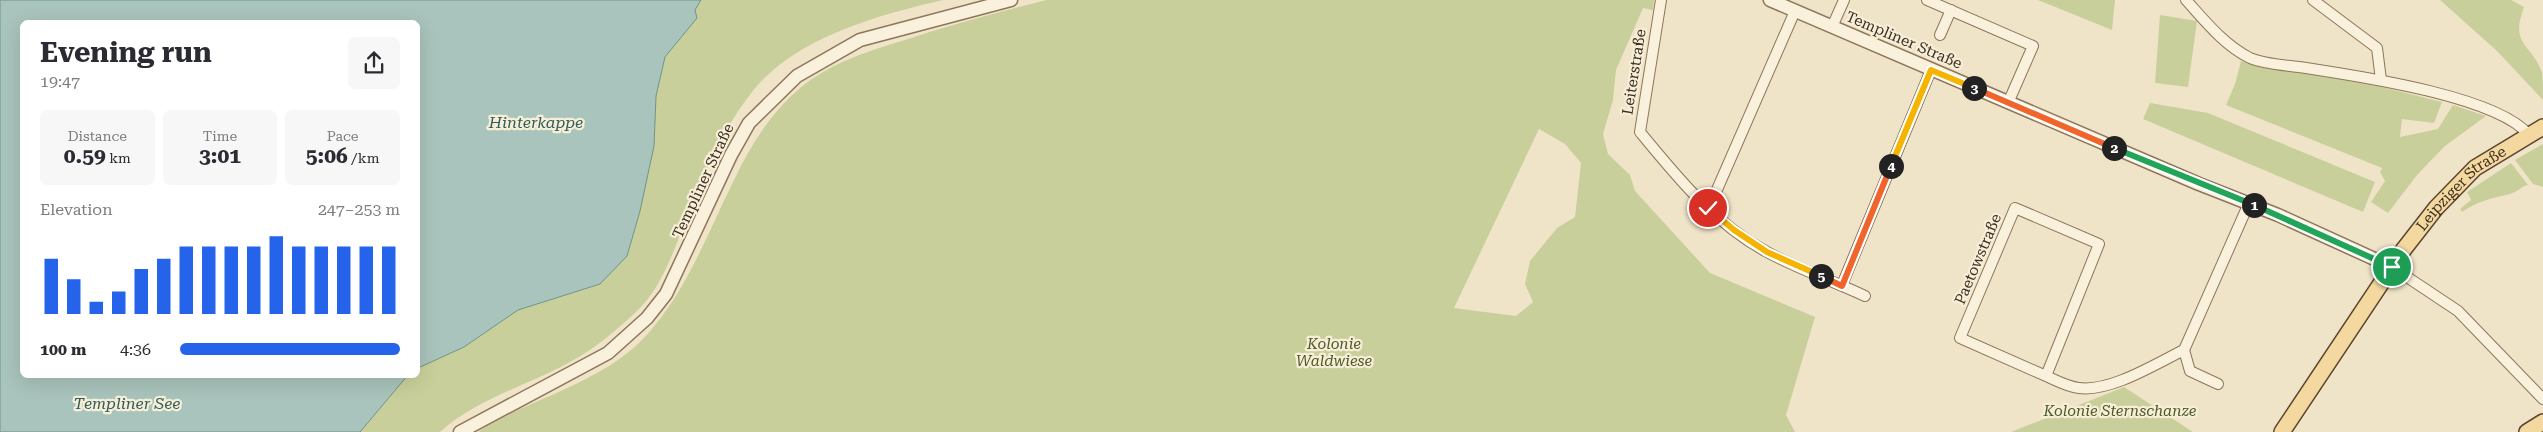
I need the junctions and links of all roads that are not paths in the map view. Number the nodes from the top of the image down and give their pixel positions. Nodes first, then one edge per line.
1 (1012, 0) edge
2 (1661, 0) edge
3 (1770, 0) edge
4 (1844, 0) edge
5 (1927, 0) edge
6 (2186, 0) edge
7 (2313, 0) edge
8 (1951, 10) junction
9 (1795, 11) junction
10 (1832, 27) junction
11 (1940, 35) dead end
12 (1931, 70) junction
13 (2381, 80) junction
14 (2008, 103) junction
15 (2543, 127) edge
16 (2529, 135) junction
17 (2249, 203) junction
18 (1708, 208) junction
19 (2392, 267) junction
20 (1842, 286) junction
21 (1865, 296) dead end
22 (2184, 350) junction
23 (2046, 376) junction
24 (2218, 384) dead end
25 (2543, 399) edge
26 (2543, 422) edge
27 (460, 432) edge
28 (2282, 432) edge
29 (2527, 432) edge

1 - 27 street, Templiner Straße
2 - 18 street, Leiterstraße
3 - 9 street, Templiner Straße
4 - 10 street
5 - 8 street
6 - 13 street
7 - 13 street
8 - 11 street
8 - 14 street
9 - 10 street, Templiner Straße
9 - 18 street
10 - 12 street, Templiner Straße
12 - 14 street, Templiner Straße
12 - 20 street
13 - 16 street
14 - 17 street, Templiner Straße
15 - 16 main road, Leipziger Straße
16 - 19 main road, Leipziger Straße
17 - 19 street, Templiner Straße
17 - 22 street
18 - 20 street, Leiterstraße
19 - 25 street, Templiner Straße
19 - 28 main road, Leipziger Straße
20 - 21 street, Leiterstraße
22 - 23 street, Paetowstraße
22 - 24 street
23 - 23 street, Paetowstraße
26 - 29 main road

